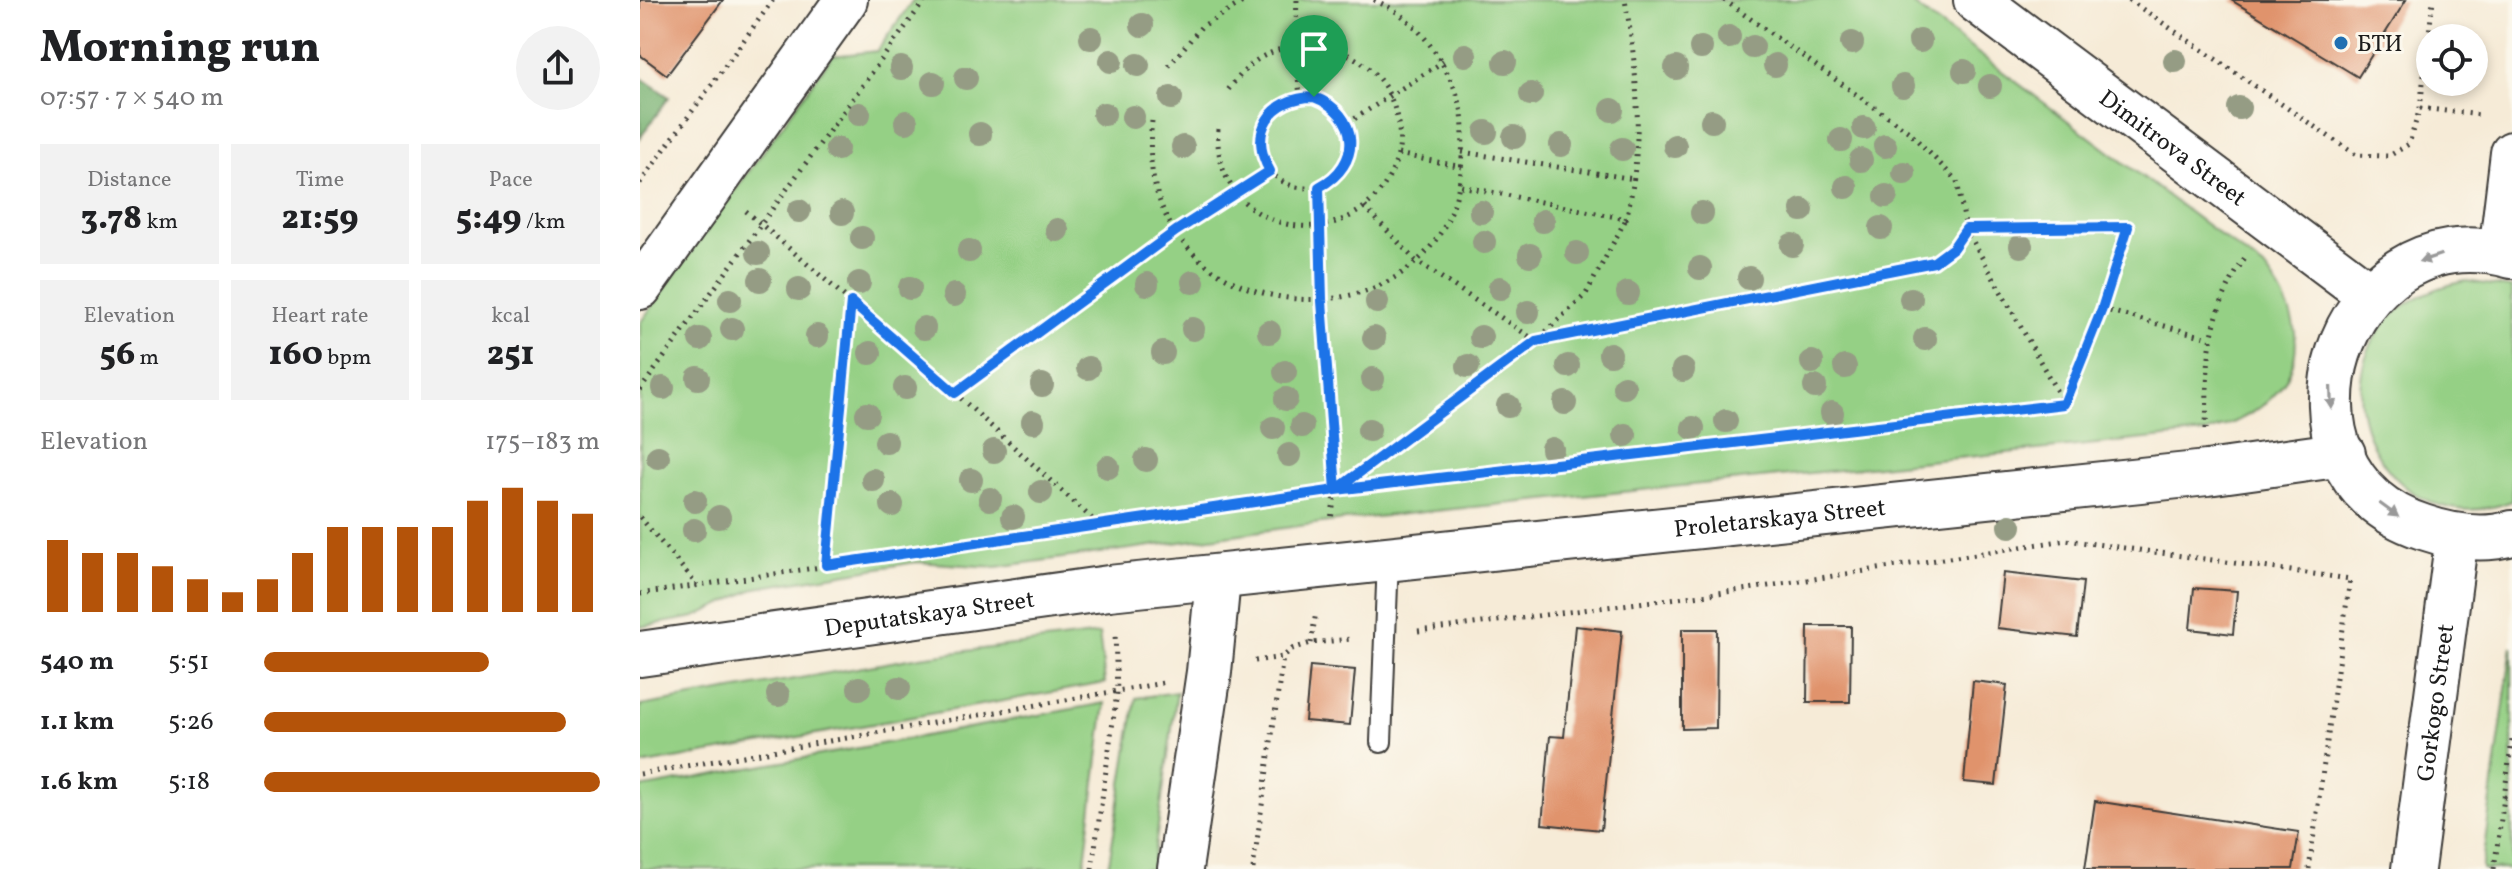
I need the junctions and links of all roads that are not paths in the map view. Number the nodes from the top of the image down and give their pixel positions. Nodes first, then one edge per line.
1 (846, 0) edge
2 (1976, 0) edge
3 (2512, 153) edge
4 (2506, 254) edge
5 (640, 288) edge
6 (2370, 295) junction
7 (2343, 454) junction
8 (2512, 533) edge
9 (2457, 536) junction
10 (1388, 558) junction
11 (1218, 579) junction
12 (640, 654) edge
13 (1381, 742) dead end
14 (1180, 869) edge
15 (2413, 869) edge

1 - 5 street
2 - 6 main road, Dimitrova Street
3 - 4 street
4 -> 6 main road
6 -> 7 main road
7 -> 9 main road
7 - 10 main road, Proletarskaya Street
8 - 9 main road
9 - 15 street, Gorkogo Street
10 - 11 main road, Proletarskaya Street
10 - 13 lane
11 - 12 main road, Deputatskaya Street
11 - 14 main road

